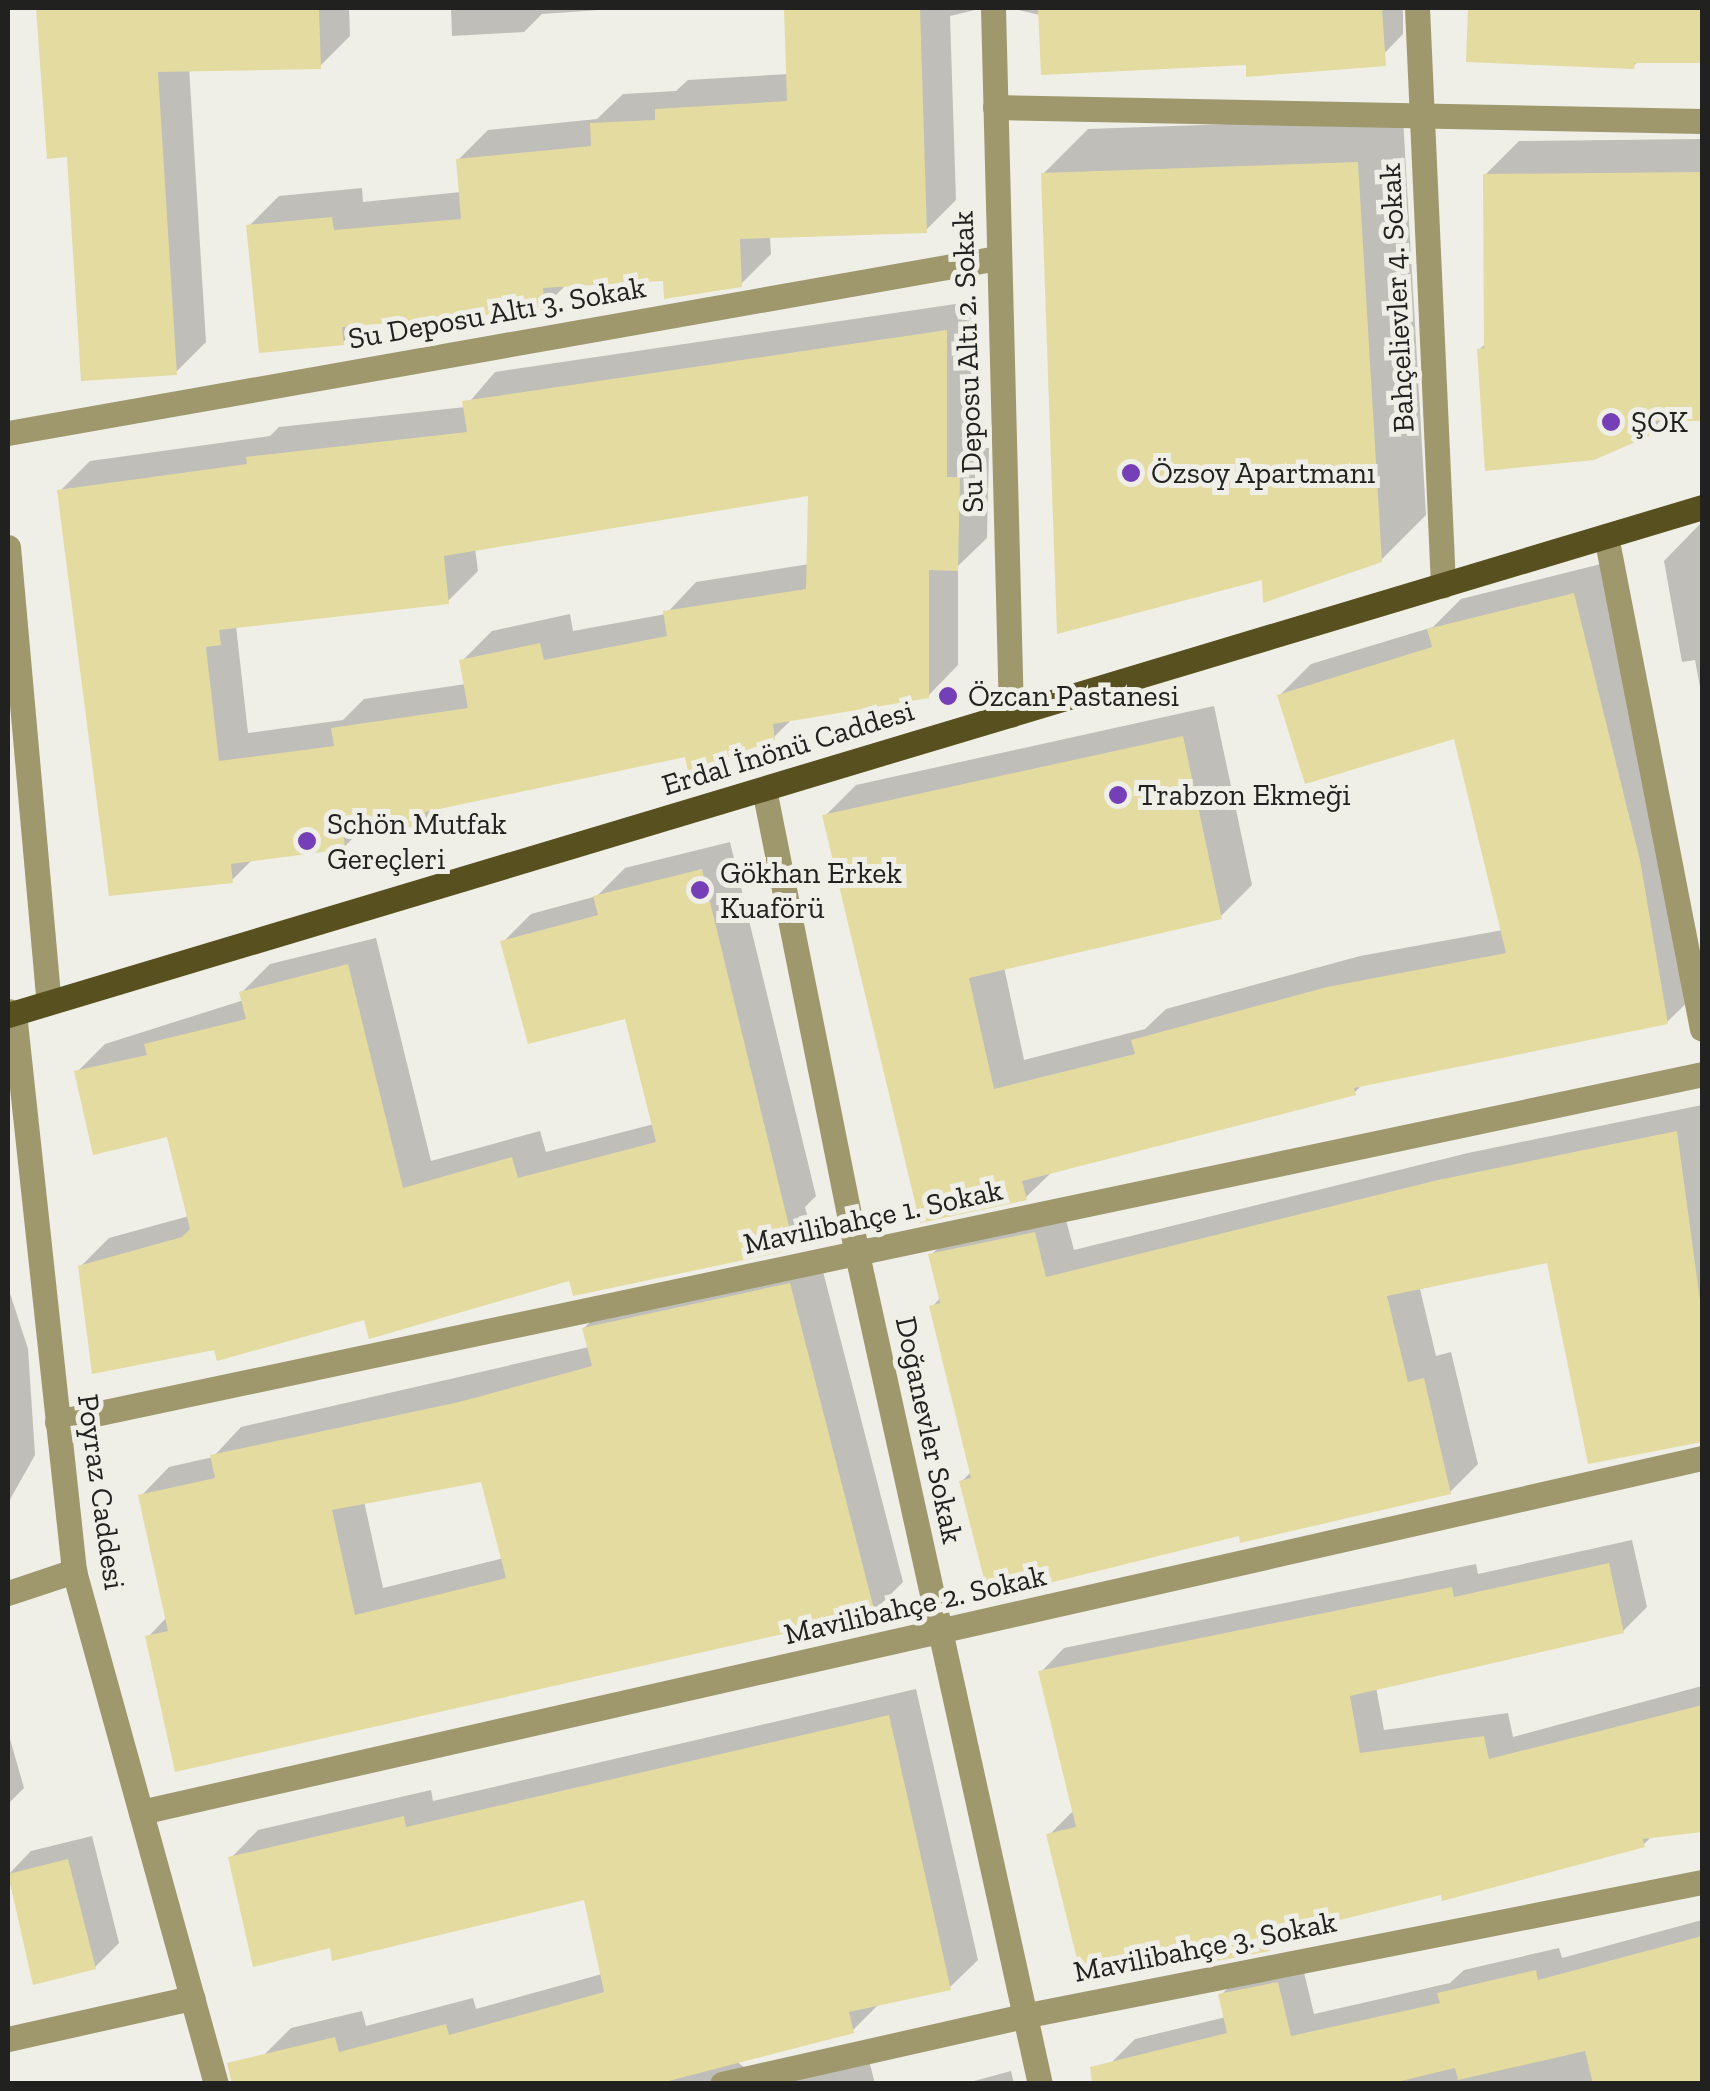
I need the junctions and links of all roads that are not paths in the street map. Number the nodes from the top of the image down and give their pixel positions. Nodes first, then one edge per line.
1 (992, 8) edge
2 (1416, 8) edge
3 (995, 107) junction
4 (1421, 118) junction
5 (1702, 121) edge
6 (998, 258) junction
7 (8, 432) edge
8 (1702, 507) edge
9 (1606, 536) junction
10 (8, 547) edge
11 (1443, 585) junction
12 (1011, 715) junction
13 (764, 789) junction
14 (48, 1000) junction
15 (10, 1013) edge
16 (1702, 1029) edge
17 (1702, 1074) edge
18 (857, 1254) junction
19 (57, 1422) junction
20 (1702, 1458) edge
21 (74, 1571) junction
22 (8, 1592) edge
23 (940, 1633) junction
24 (141, 1812) junction
25 (1702, 1882) edge
26 (192, 1998) junction
27 (1024, 2016) junction
28 (8, 2038) edge
29 (216, 2084) edge
30 (722, 2084) edge
31 (1040, 2084) edge

1 - 3 street, Su Deposu Altı 2. Sokak
2 - 4 street, Bahçelievler 4. Sokak
3 - 4 street
3 - 6 street, Su Deposu Altı 2. Sokak
4 - 5 street
4 - 11 street, Bahçelievler 4. Sokak
6 - 7 street, Su Deposu Altı 3. Sokak
6 - 12 street, Su Deposu Altı 2. Sokak
8 - 9 main road, Erdal İnönü Caddesi
9 - 11 main road, Erdal İnönü Caddesi
9 - 16 street
10 - 14 street
11 - 12 main road, Erdal İnönü Caddesi
12 - 13 main road, Erdal İnönü Caddesi
13 - 14 main road, Erdal İnönü Caddesi
13 - 18 street, Doğanevler Sokak
14 - 15 main road, Erdal İnönü Caddesi
15 - 19 street, Poyraz Caddesi
17 - 18 street, Mavilibahçe 1. Sokak
18 - 19 street, Mavilibahçe 1. Sokak
18 - 23 street, Doğanevler Sokak
19 - 21 street, Poyraz Caddesi
20 - 23 street, Mavilibahçe 2. Sokak
21 - 22 street
21 - 24 street, Poyraz Caddesi
23 - 24 street, Mavilibahçe 2. Sokak
23 - 27 street, Doğanevler Sokak
24 - 26 street, Poyraz Caddesi
25 - 27 street, Mavilibahçe 3. Sokak
26 - 28 street
26 - 29 street, Poyraz Caddesi
27 - 30 street, Mavilibahçe 3. Sokak
27 - 31 street, Doğanevler Sokak

